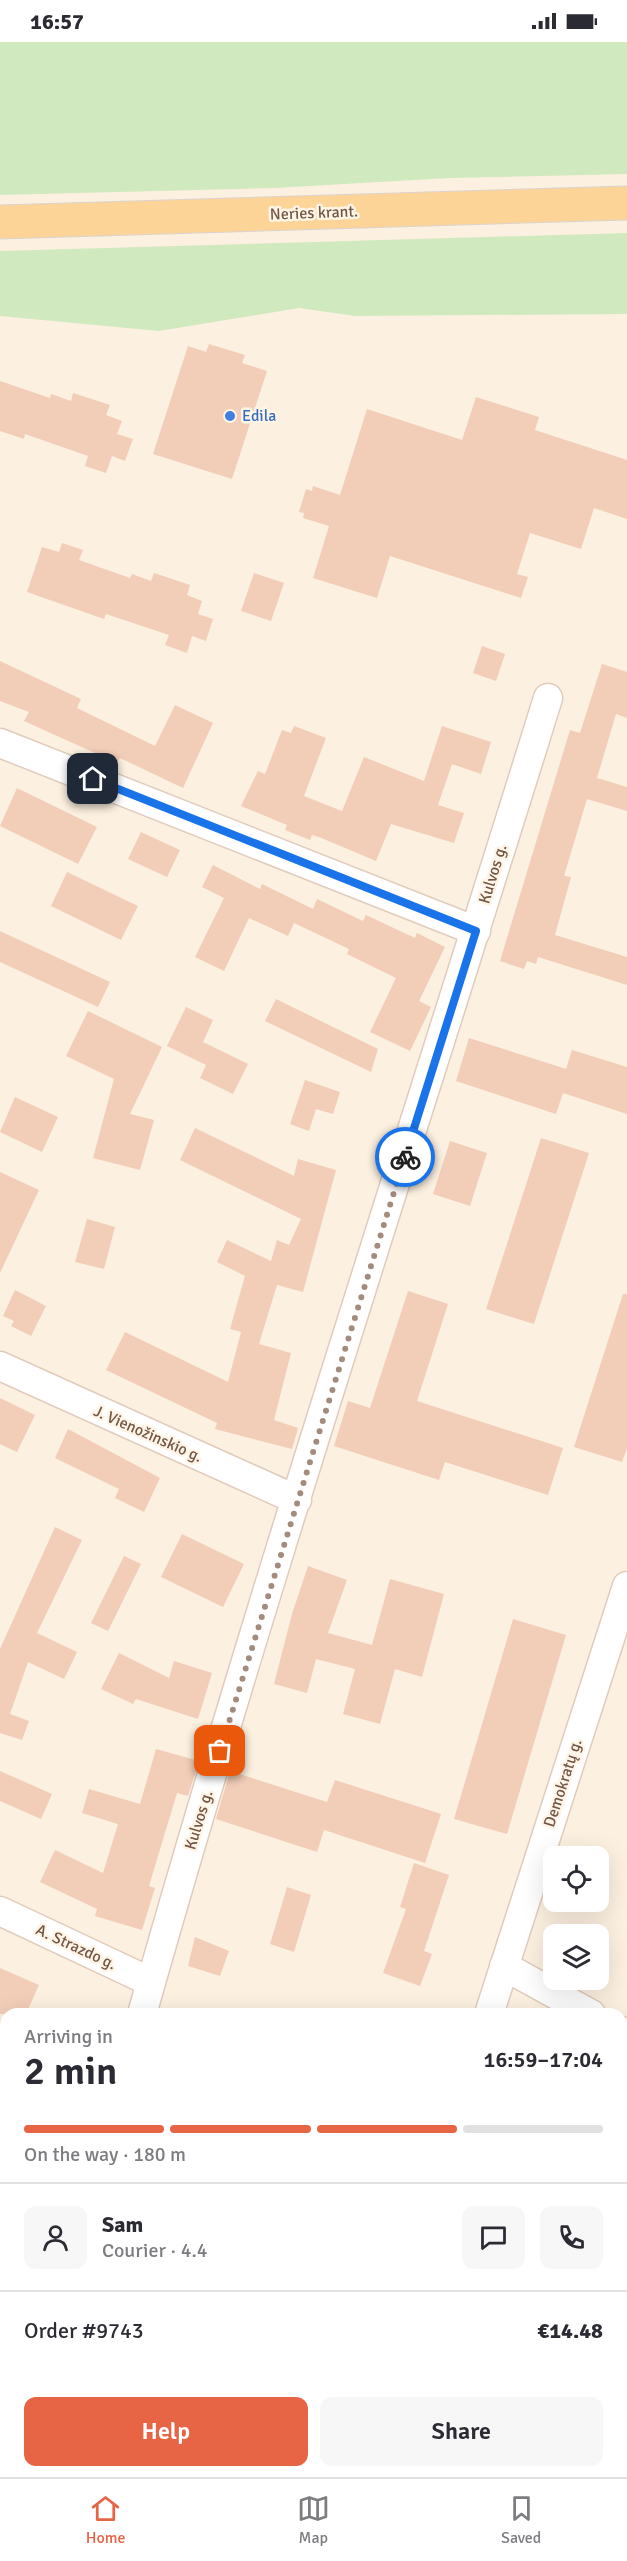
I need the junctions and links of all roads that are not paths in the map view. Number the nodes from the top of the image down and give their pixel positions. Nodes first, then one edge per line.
1 (627, 203) edge
2 (0, 222) edge
3 (548, 698) dead end
4 (0, 743) edge
5 (476, 931) junction
6 (0, 1366) edge
7 (297, 1500) junction
8 (627, 1586) edge
9 (0, 1911) edge
10 (504, 1966) junction
11 (151, 1982) junction
12 (144, 2008) edge
13 (491, 2008) edge
14 (580, 2008) edge

1 - 2 main road, Neries krant.
3 - 5 street, Kulvos g.
4 - 5 street
5 - 7 street, Kulvos g.
6 - 7 street, J. Vienožinskio g.
7 - 11 street, Kulvos g.
8 - 10 street, Demokratų g.
9 - 11 street, A. Strazdo g.
10 - 13 street, Demokratų g.
10 - 14 street
11 - 12 street, Kulvos g.

